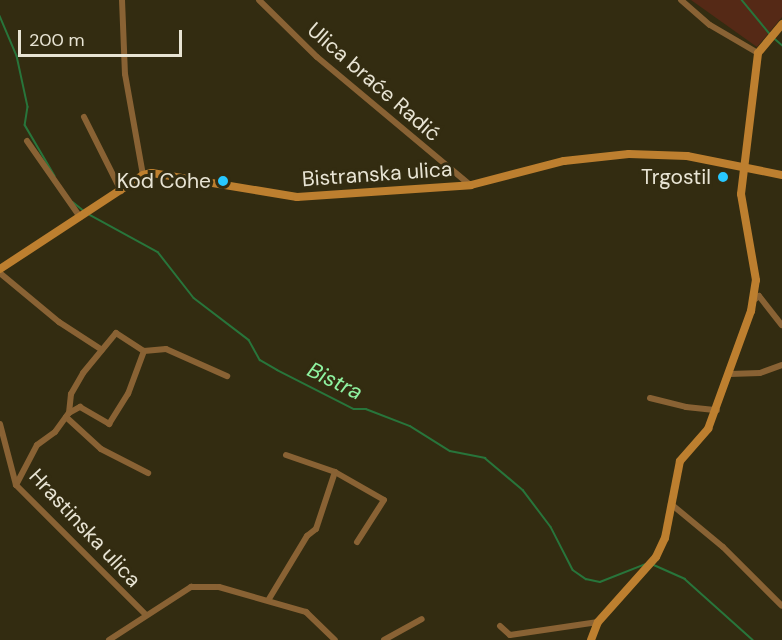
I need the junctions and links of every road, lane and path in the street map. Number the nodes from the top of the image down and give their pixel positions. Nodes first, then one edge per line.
1 (122, 0) edge
2 (259, 0) edge
3 (681, 0) edge
4 (782, 24) edge
5 (758, 53) junction
6 (84, 117) dead end
7 (27, 141) dead end
8 (744, 166) junction
9 (143, 175) junction
10 (782, 175) edge
11 (471, 185) junction
12 (121, 191) junction
13 (85, 215) junction
14 (0, 271) edge
15 (755, 298) junction
16 (782, 326) edge
17 (102, 350) junction
18 (144, 351) junction
19 (782, 365) edge
20 (730, 374) junction
21 (227, 376) dead end
22 (650, 398) dead end
23 (717, 410) junction
24 (67, 415) junction
25 (0, 424) edge
26 (286, 455) dead end
27 (335, 472) junction
28 (148, 473) dead end
29 (16, 485) junction
30 (671, 504) junction
31 (357, 542) dead end
32 (269, 599) junction
33 (782, 606) edge
34 (145, 614) junction
35 (422, 619) dead end
36 (598, 622) junction
37 (500, 626) dead end
38 (109, 640) edge
39 (335, 640) edge
40 (384, 640) edge
41 (591, 640) edge

1 - 9 street
2 - 11 street, Ulica braće Radić
3 - 5 street
4 - 5 main road
5 - 8 main road
6 - 12 street
7 - 13 street
8 - 10 main road, Bistranska ulica
8 - 11 main road, Bistranska ulica
8 - 15 main road
9 - 11 main road, Bistranska ulica
9 - 12 main road
12 - 13 main road
13 - 14 main road
14 - 17 street
15 - 16 street
15 - 20 main road
17 - 18 street
17 - 24 street
18 - 21 street
18 - 24 street
19 - 20 street
20 - 23 main road
22 - 23 street
23 - 30 main road
24 - 28 street
24 - 29 street
25 - 29 street, Hrastinska ulica
26 - 27 street
27 - 31 street
27 - 32 street
29 - 34 street, Hrastinska ulica
30 - 33 street
30 - 36 main road
32 - 34 street, Hrastinska ulica
32 - 39 street, Hrastinska ulica
34 - 38 street, Hrastinska ulica
35 - 40 street
36 - 37 street
36 - 41 main road

